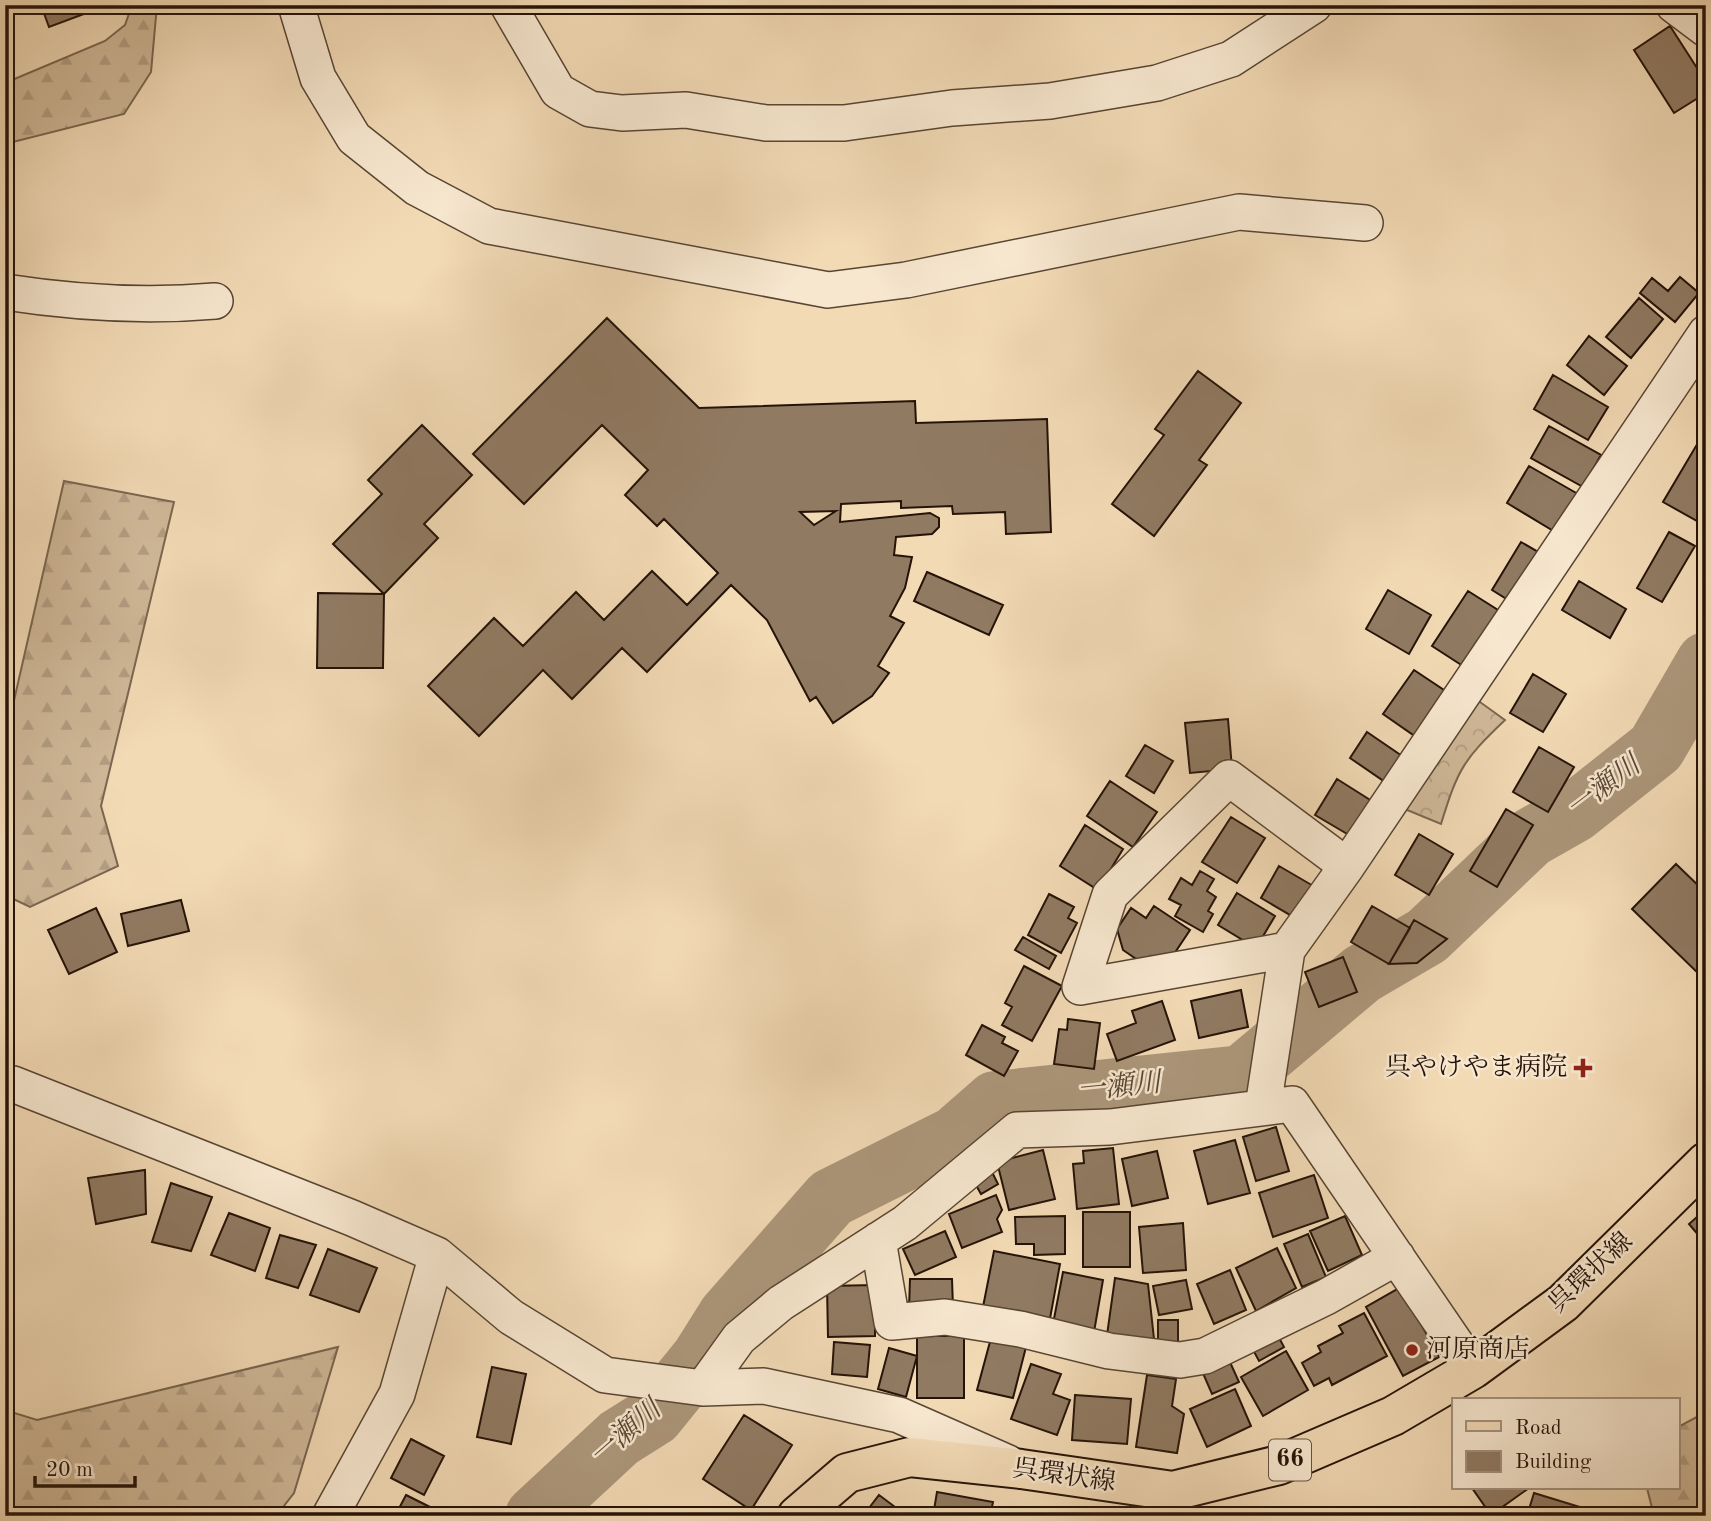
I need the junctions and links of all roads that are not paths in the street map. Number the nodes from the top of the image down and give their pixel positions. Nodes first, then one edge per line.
1 (296, 5) edge
2 (508, 5) edge
3 (1314, 5) edge
4 (1674, 5) edge
5 (1706, 29) edge
6 (1365, 223) dead end
7 (5, 292) edge
8 (215, 300) dead end
9 (1706, 333) edge
10 (1348, 866) junction
11 (1287, 950) junction
12 (5, 1085) edge
13 (1263, 1107) junction
14 (1706, 1163) edge
15 (878, 1240) junction
16 (437, 1255) junction
17 (1397, 1257) junction
18 (1473, 1369) junction
19 (703, 1388) junction
20 (1021, 1469) junction
21 (807, 1511) edge
22 (330, 1516) edge

1 - 6 street
2 - 3 street
4 - 5 street
7 - 8 street
9 - 10 street
10 - 11 street
10 - 11 street
11 - 13 street
12 - 16 street
13 - 15 street
13 - 17 street
14 - 18 main road, 呉環状線 / 66
15 - 17 street
15 - 19 street
16 - 19 street
16 - 22 street
17 - 18 street
18 - 20 main road, 呉環状線 / 66
19 - 20 street
20 - 21 main road, 呉環状線 / 66

